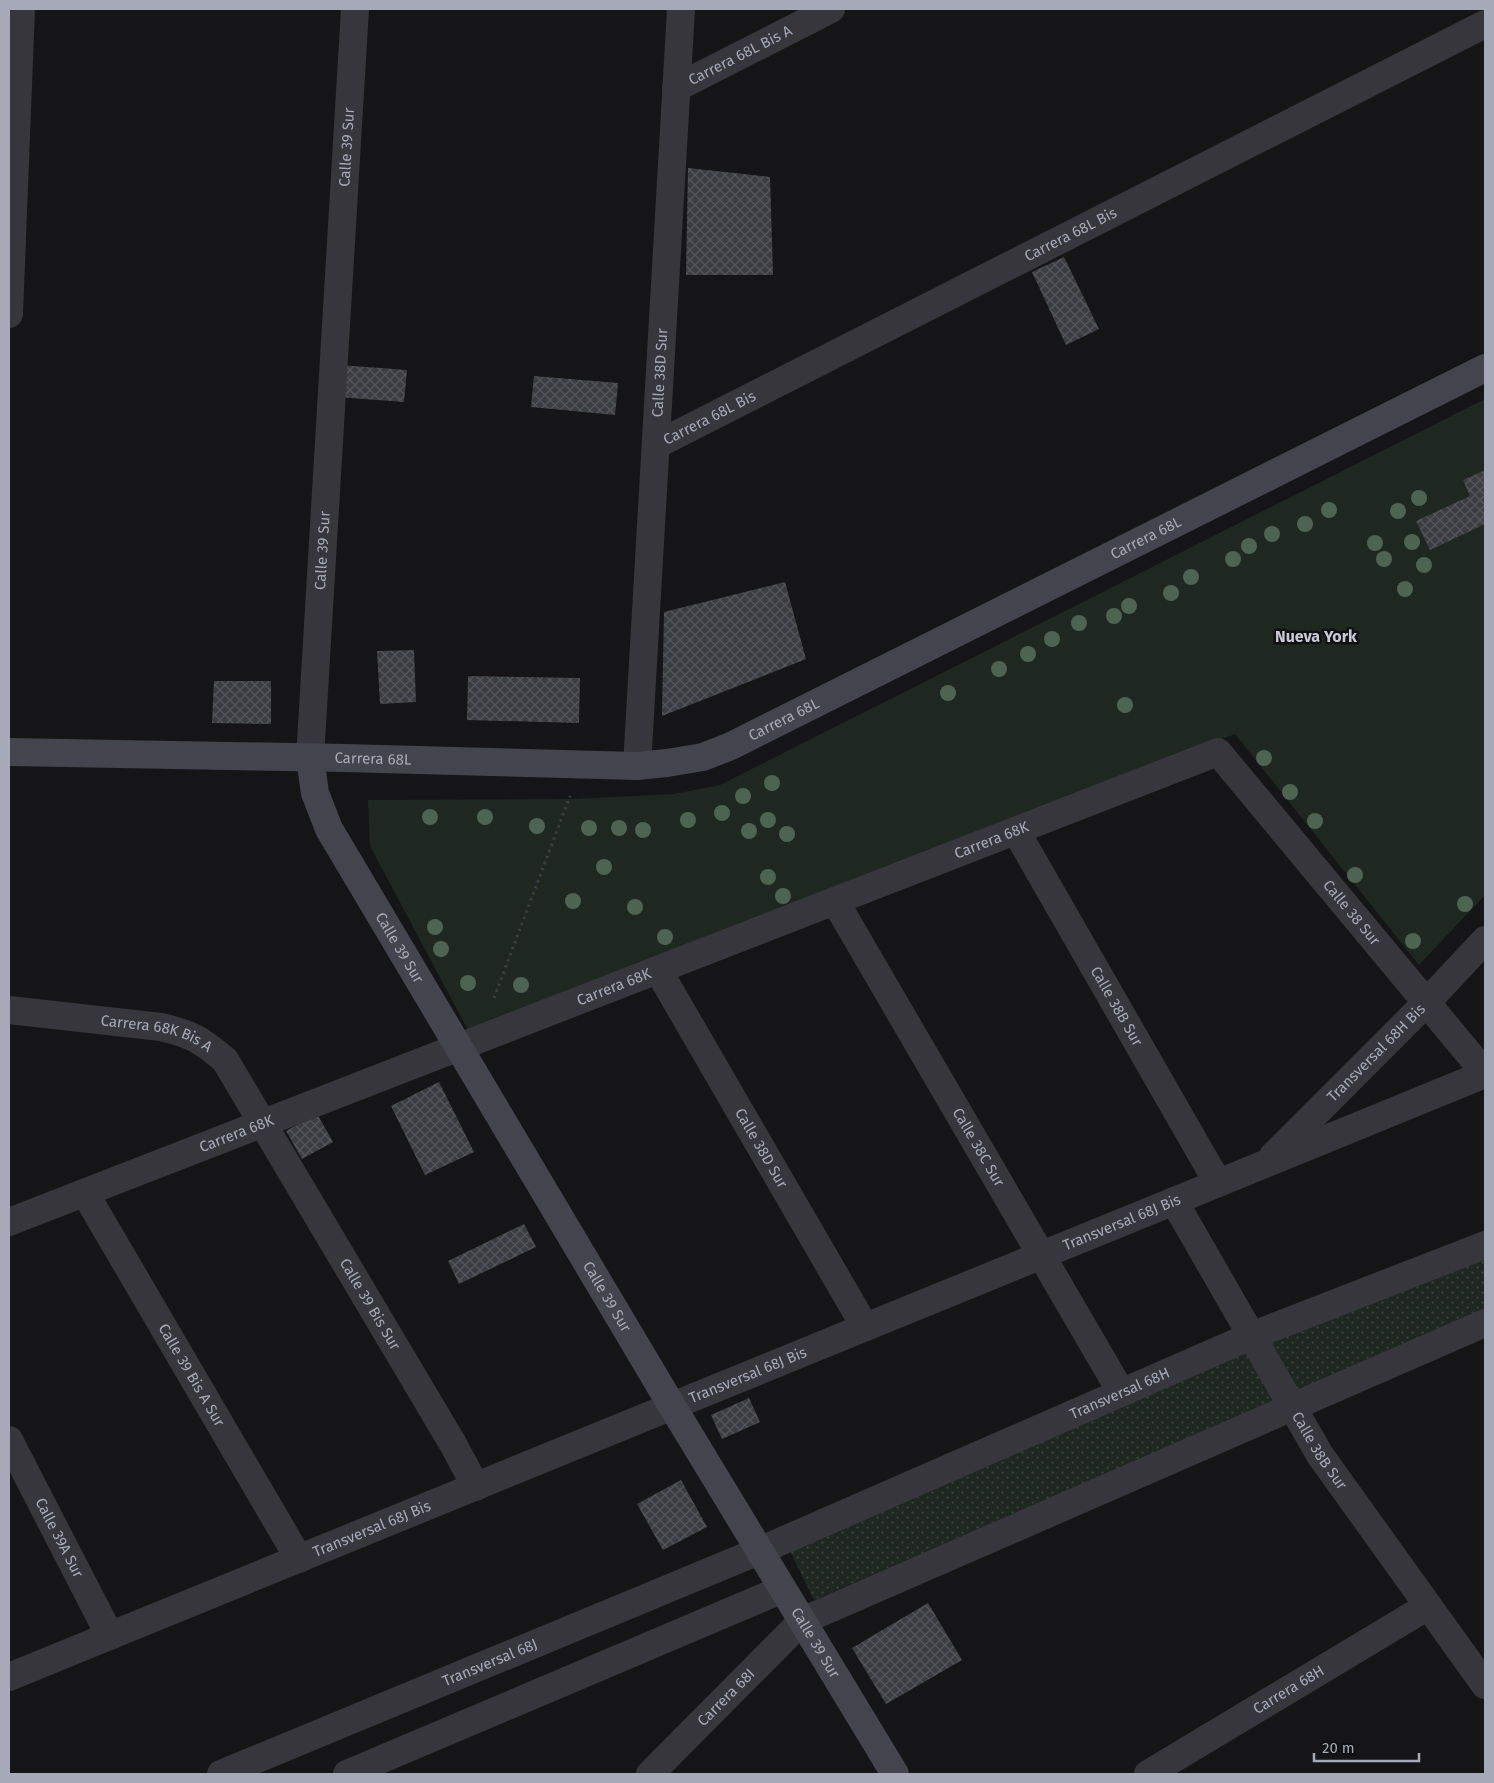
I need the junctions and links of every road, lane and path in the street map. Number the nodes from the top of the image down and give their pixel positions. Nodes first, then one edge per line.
1 (22, 9) edge
2 (355, 9) edge
3 (681, 9) edge
4 (831, 9) edge
5 (1485, 24) edge
6 (676, 88) junction
7 (9, 314) edge
8 (1485, 368) edge
9 (656, 445) junction
10 (9, 752) edge
11 (1218, 752) joint
12 (310, 758) junction
13 (637, 766) junction
14 (571, 792) dead end
15 (1016, 831) junction
16 (835, 901) junction
17 (1485, 940) edge
18 (658, 970) junction
19 (1426, 1003) junction
20 (492, 1004) dead end
21 (9, 1010) edge
22 (458, 1047) junction
23 (1485, 1074) edge
24 (262, 1124) junction
25 (1265, 1164) junction
26 (1218, 1183) junction
27 (85, 1193) junction
28 (1174, 1201) junction
29 (9, 1222) edge
30 (1485, 1245) edge
31 (1041, 1255) junction
32 (1485, 1323) edge
33 (865, 1327) junction
34 (1251, 1336) junction
35 (1121, 1392) junction
36 (672, 1406) junction
37 (1292, 1407) junction
38 (9, 1440) edge
39 (476, 1487) junction
40 (759, 1551) junction
41 (299, 1559) junction
42 (782, 1589) junction
43 (1428, 1606) junction
44 (802, 1621) junction
45 (110, 1636) junction
46 (1481, 1670) edge
47 (9, 1678) edge
48 (221, 1774) edge
49 (348, 1774) edge
50 (650, 1774) edge
51 (895, 1774) edge
52 (1148, 1774) edge

1 - 7 street
2 - 12 street, Calle 39 Sur
3 - 6 street, Calle 38D Sur
4 - 6 street, Carrera 68L Bis A
5 - 9 street, Carrera 68L Bis
6 - 9 street, Calle 38D Sur
8 - 13 street, Carrera 68L
9 - 13 street, Calle 38D Sur
10 - 12 street, Carrera 68L
11 - 15 street, Carrera 68K
11 - 19 street, Calle 38 Sur
12 - 13 street, Carrera 68L
12 - 22 street, Calle 39 Sur
14 - 20 path
15 - 16 street, Carrera 68K
15 - 26 street, Calle 38B Sur
16 - 18 street, Carrera 68K
16 - 31 street, Calle 38C Sur
17 - 19 street, Transversal 68H Bis
18 - 22 street, Carrera 68K
18 - 33 street, Calle 38D Sur
19 - 23 street, Calle 38 Sur
19 - 25 street, Transversal 68H Bis
21 - 24 street, Carrera 68K Bis A
22 - 24 street, Carrera 68K
22 - 36 street, Calle 39 Sur
23 - 25 street, Transversal 68J Bis
24 - 27 street, Carrera 68K
24 - 39 street, Calle 39 Bis Sur
25 - 26 street, Transversal 68J Bis
26 - 28 street, Transversal 68J Bis
27 - 29 street, Carrera 68K
27 - 41 street, Calle 39 Bis A Sur
28 - 31 street, Transversal 68J Bis
28 - 34 street, Calle 38B Sur
30 - 34 street, Transversal 68H
31 - 33 street, Transversal 68J Bis
31 - 35 street, Calle 38C Sur
32 - 37 street
33 - 36 street, Transversal 68J Bis
34 - 35 street, Transversal 68H
34 - 37 street, Calle 38B Sur
35 - 40 street, Transversal 68H
36 - 39 street, Transversal 68J Bis
36 - 40 street, Calle 39 Sur
37 - 43 street, Calle 38B Sur
37 - 44 street
38 - 45 street, Calle 39A Sur
39 - 41 street, Transversal 68J Bis
40 - 42 street, Calle 39 Sur
40 - 48 street, Transversal 68J
41 - 45 street, Transversal 68J Bis
42 - 44 street, Calle 39 Sur
42 - 49 street
43 - 46 street, Calle 38B Sur
43 - 52 street, Carrera 68H
44 - 50 street, Carrera 68I
44 - 51 street, Calle 39 Sur
45 - 47 street, Transversal 68J Bis

